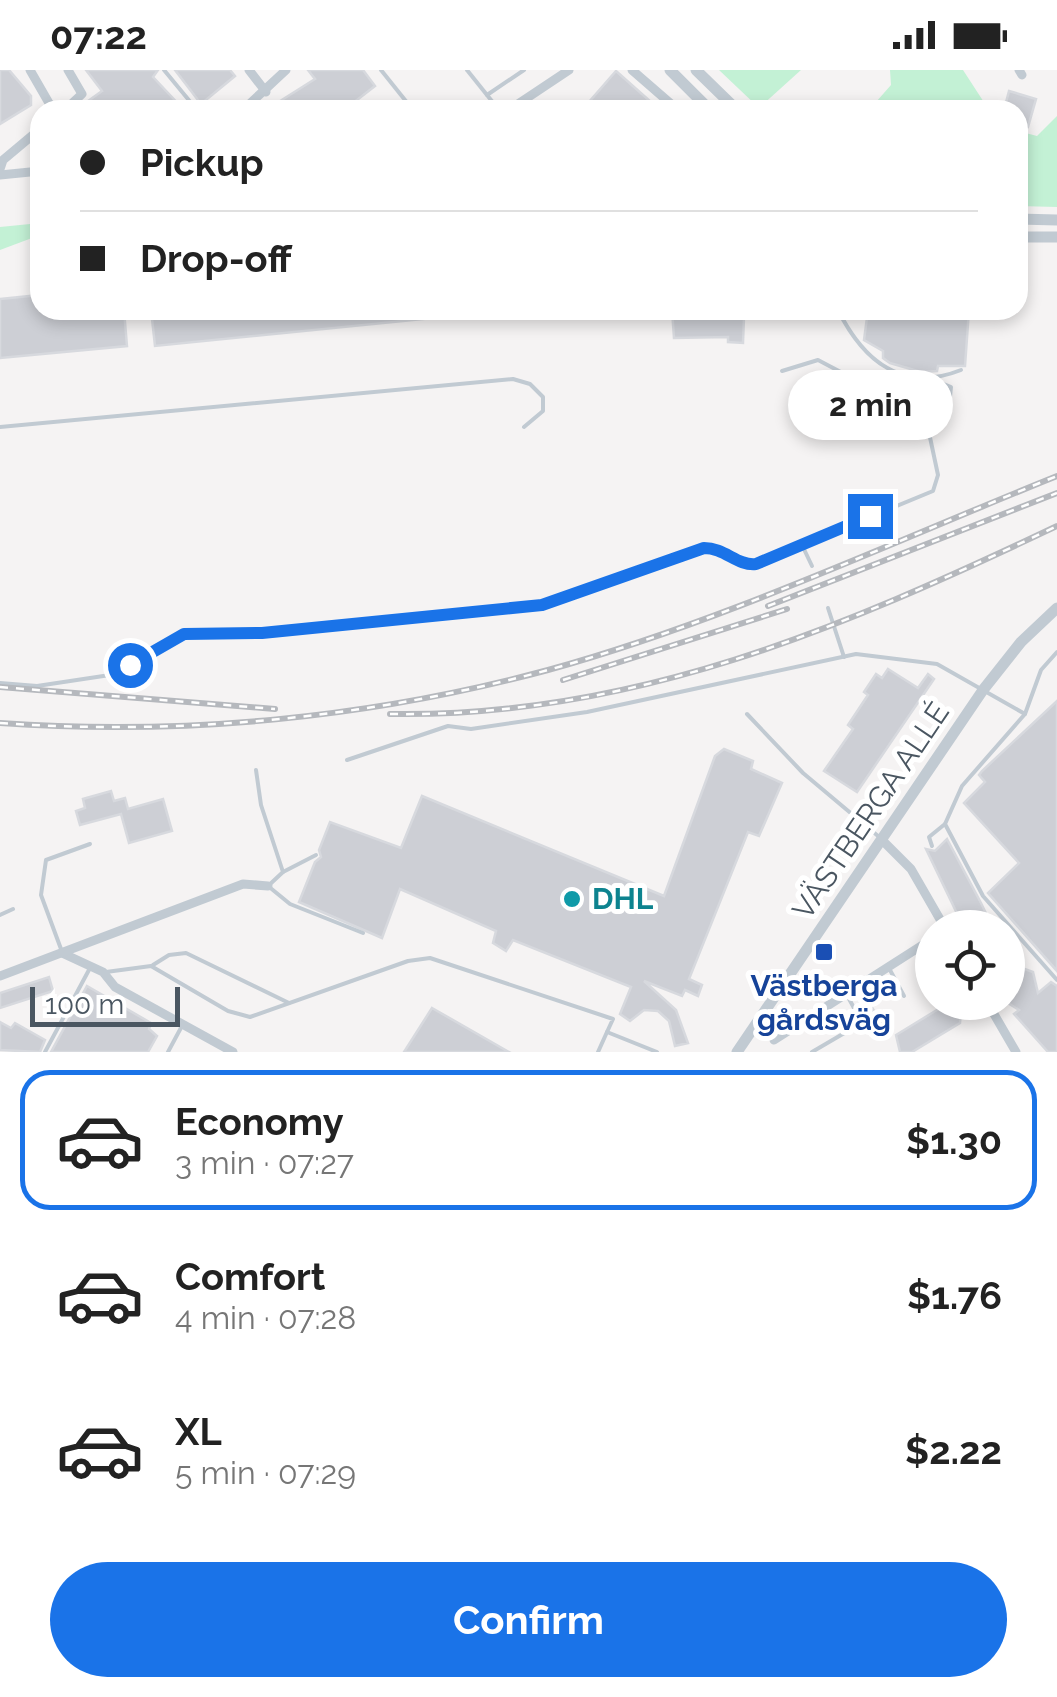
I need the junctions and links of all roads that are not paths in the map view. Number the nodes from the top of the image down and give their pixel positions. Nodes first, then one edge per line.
1 (30, 70) edge
2 (68, 70) edge
3 (164, 70) edge
4 (249, 70) edge
5 (286, 70) edge
6 (381, 70) edge
7 (466, 70) edge
8 (524, 70) edge
9 (570, 70) edge
10 (632, 70) edge
11 (670, 70) edge
12 (696, 70) edge
13 (266, 92) junction
14 (487, 95) junction
15 (47, 100) edge
16 (75, 100) edge
17 (190, 100) edge
18 (256, 100) edge
19 (405, 100) edge
20 (491, 100) edge
21 (524, 100) edge
22 (666, 100) edge
23 (700, 100) edge
24 (727, 100) edge
25 (30, 138) edge
26 (1, 165) edge
27 (30, 169) edge
28 (1028, 219) edge
29 (1057, 220) edge
30 (1028, 237) edge
31 (1057, 238) edge
32 (844, 320) edge
33 (961, 370) dead end
34 (782, 371) dead end
35 (934, 380) junction
36 (0, 426) edge
37 (524, 427) dead end
38 (928, 428) junction
39 (802, 545) junction
40 (812, 566) dead end
41 (828, 608) dead end
42 (1057, 608) edge
43 (1057, 652) edge
44 (844, 657) junction
45 (0, 683) edge
46 (982, 690) junction
47 (747, 714) dead end
48 (1026, 714) junction
49 (346, 760) dead end
50 (256, 770) dead end
51 (945, 824) junction
52 (882, 840) junction
53 (90, 844) dead end
54 (932, 846) dead end
55 (316, 855) dead end
56 (282, 872) junction
57 (268, 886) junction
58 (13, 909) dead end
59 (935, 910) edge
60 (0, 915) edge
61 (363, 933) dead end
62 (915, 949) edge
63 (62, 954) junction
64 (152, 966) junction
65 (888, 966) junction
66 (90, 968) junction
67 (103, 972) junction
68 (0, 976) edge
69 (1057, 980) edge
70 (846, 993) junction
71 (904, 996) dead end
72 (289, 1003) junction
73 (997, 1020) edge
74 (183, 1024) junction
75 (607, 1032) junction
76 (774, 1040) dead end
77 (45, 1052) edge
78 (168, 1052) edge
79 (233, 1052) edge
80 (598, 1052) edge
81 (657, 1052) edge
82 (737, 1052) edge
83 (812, 1052) edge
84 (1016, 1052) edge

1 - 15 street
2 - 16 street
3 - 17 lane
4 - 13 street
5 - 13 street
6 - 19 lane
7 - 14 lane
8 - 14 lane
9 - 21 street
10 - 22 street
11 - 23 street
12 - 24 street
13 - 18 street
14 - 20 lane
25 - 26 street
26 - 27 street
28 - 29 street
30 - 31 street
32 - 35 lane
33 - 35 lane
34 - 38 lane
35 - 38 lane
36 - 37 lane
38 - 39 lane
39 - 40 lane
39 - 45 lane
41 - 44 lane
42 - 46 street, VÄSTBERGA ALLÉ
43 - 48 lane
44 - 46 lane
44 - 49 lane
46 - 48 lane
46 - 52 street, VÄSTBERGA ALLÉ
47 - 52 lane
48 - 51 lane
50 - 56 lane
51 - 54 lane
51 - 69 lane
52 - 59 street
52 - 82 street, VÄSTBERGA ALLÉ
53 - 63 lane
55 - 56 lane
56 - 57 lane
57 - 61 lane
57 - 63 street
58 - 60 lane
62 - 65 street
63 - 66 street
63 - 68 street
64 - 67 lane
64 - 72 lane
64 - 72 lane
65 - 70 street
65 - 71 lane
66 - 67 street
66 - 77 lane
67 - 74 street
70 - 76 street
70 - 83 lane
72 - 75 lane
73 - 84 street
74 - 78 lane
74 - 79 street
75 - 80 lane
75 - 81 lane

